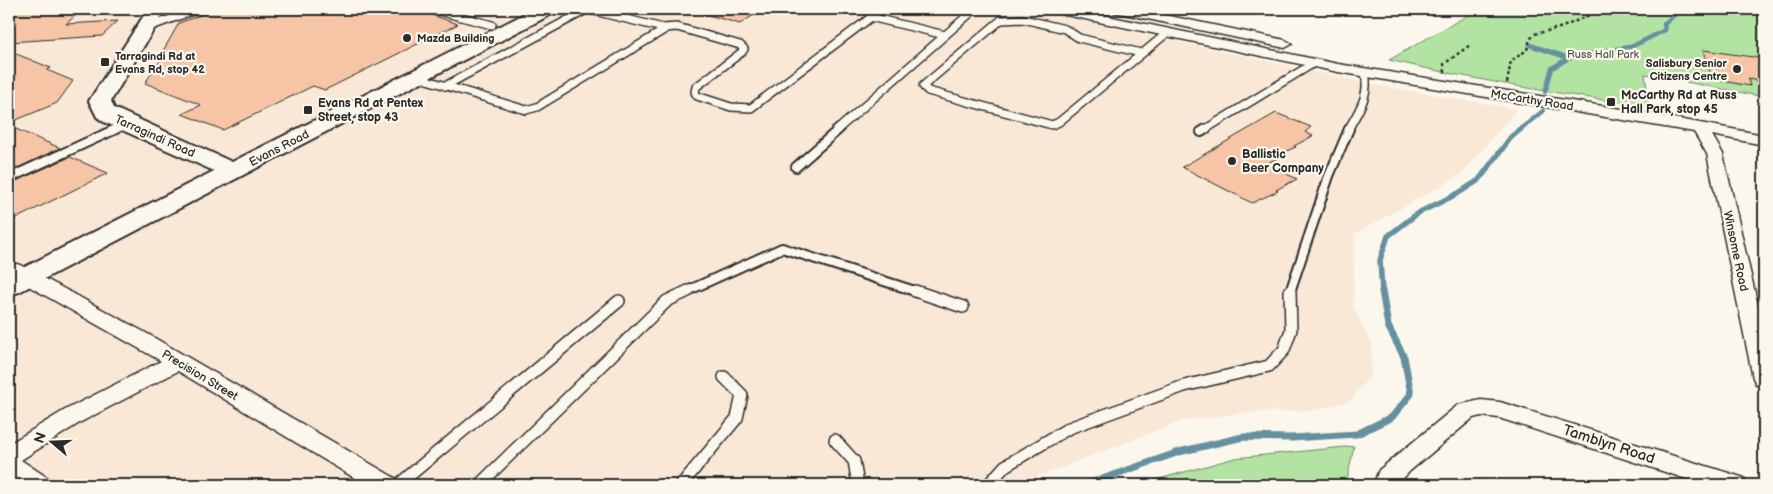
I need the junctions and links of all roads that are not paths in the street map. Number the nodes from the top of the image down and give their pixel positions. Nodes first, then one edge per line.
1 (157, 9) edge
2 (198, 9) edge
3 (431, 9) edge
4 (523, 9) edge
5 (548, 9) edge
6 (587, 9) edge
7 (882, 9) edge
8 (974, 9) edge
9 (1056, 9) edge
10 (1119, 9) edge
11 (870, 17) junction
12 (492, 25) junction
13 (146, 28) junction
14 (663, 28) junction
15 (1167, 33) junction
16 (945, 35) junction
17 (1141, 53) junction
18 (1314, 63) junction
19 (1365, 72) junction
20 (417, 76) junction
21 (446, 86) junction
22 (128, 124) junction
23 (1700, 128) junction
24 (1201, 132) dead end
25 (1764, 140) edge
26 (226, 167) junction
27 (796, 167) dead end
28 (9, 178) edge
29 (14, 276) edge
30 (619, 302) dead end
31 (963, 307) dead end
32 (178, 362) junction
33 (724, 377) dead end
34 (1764, 378) edge
35 (835, 440) dead end
36 (9, 456) edge
37 (9, 464) edge
38 (39, 485) edge
39 (386, 485) edge
40 (398, 485) edge
41 (479, 485) edge
42 (681, 485) edge
43 (858, 485) edge
44 (988, 485) edge
45 (1385, 485) edge
46 (1735, 485) edge

1 - 13 main road, Tarragindi Road
2 - 13 lane
3 - 12 lane
4 - 12 main road, Evans Road
5 - 20 main road, Evans Road
6 - 14 lane
6 - 21 lane
7 - 11 lane
8 - 16 lane
9 - 15 street, McCarthy Road
10 - 19 street, McCarthy Road
11 - 14 lane
11 - 16 lane
12 - 26 main road, Evans Road
13 - 22 main road, Tarragindi Road
14 - 21 lane
15 - 17 lane
15 - 18 street, McCarthy Road
16 - 27 lane
17 - 17 lane
18 - 19 street, McCarthy Road
18 - 24 lane
19 - 23 street, McCarthy Road
19 - 44 lane
20 - 21 lane
20 - 26 main road, Evans Road
22 - 26 main road, Tarragindi Road
22 - 28 lane
23 - 25 street, McCarthy Road
23 - 34 street, Winsome Road
26 - 29 main road, Evans Road
29 - 32 street, Precision Street
30 - 40 lane
31 - 41 lane
32 - 36 street
32 - 39 street, Precision Street
33 - 42 lane
35 - 43 lane
37 - 38 street
45 - 46 street, Tamblyn Road

